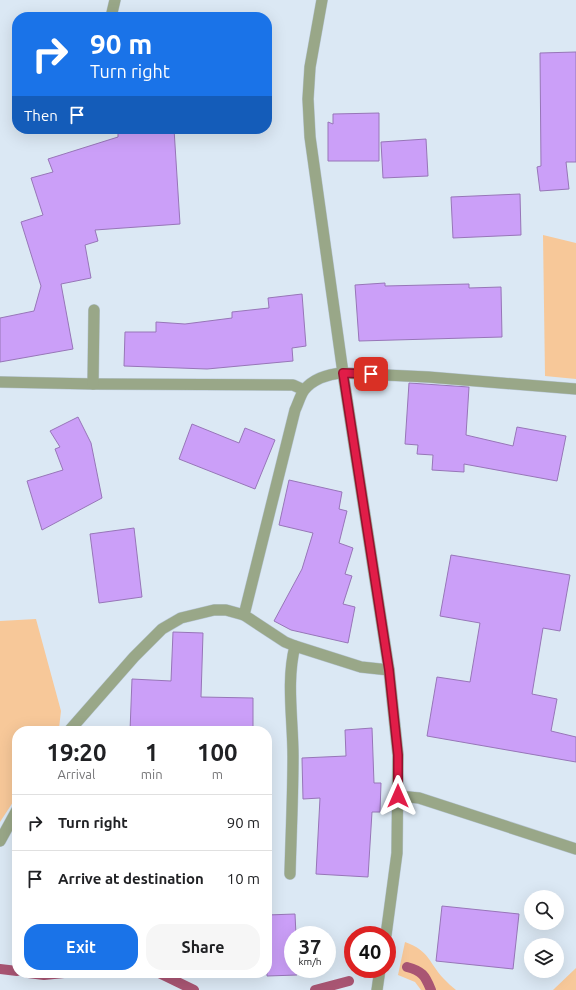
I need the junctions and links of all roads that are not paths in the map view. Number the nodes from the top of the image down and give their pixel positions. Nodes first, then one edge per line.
1 (115, 0) edge
2 (322, 0) edge
3 (112, 12) edge
4 (94, 310) dead end
5 (343, 373) junction
6 (0, 382) edge
7 (93, 384) junction
8 (576, 389) edge
9 (304, 390) junction
10 (244, 615) junction
11 (295, 646) junction
12 (389, 670) junction
13 (73, 726) edge
14 (398, 796) junction
15 (12, 819) edge
16 (0, 842) edge
17 (576, 849) edge
18 (290, 874) dead end
19 (387, 926) edge
20 (379, 978) edge
21 (377, 990) edge

1 - 3 street
2 - 5 street
4 - 7 street
5 - 8 street
5 - 9 street
5 - 12 street
6 - 7 street
7 - 9 street
9 - 10 street
10 - 11 street
10 - 13 street
11 - 12 street
11 - 18 street
12 - 14 street
14 - 17 street
14 - 19 street
15 - 16 street
20 - 21 street

